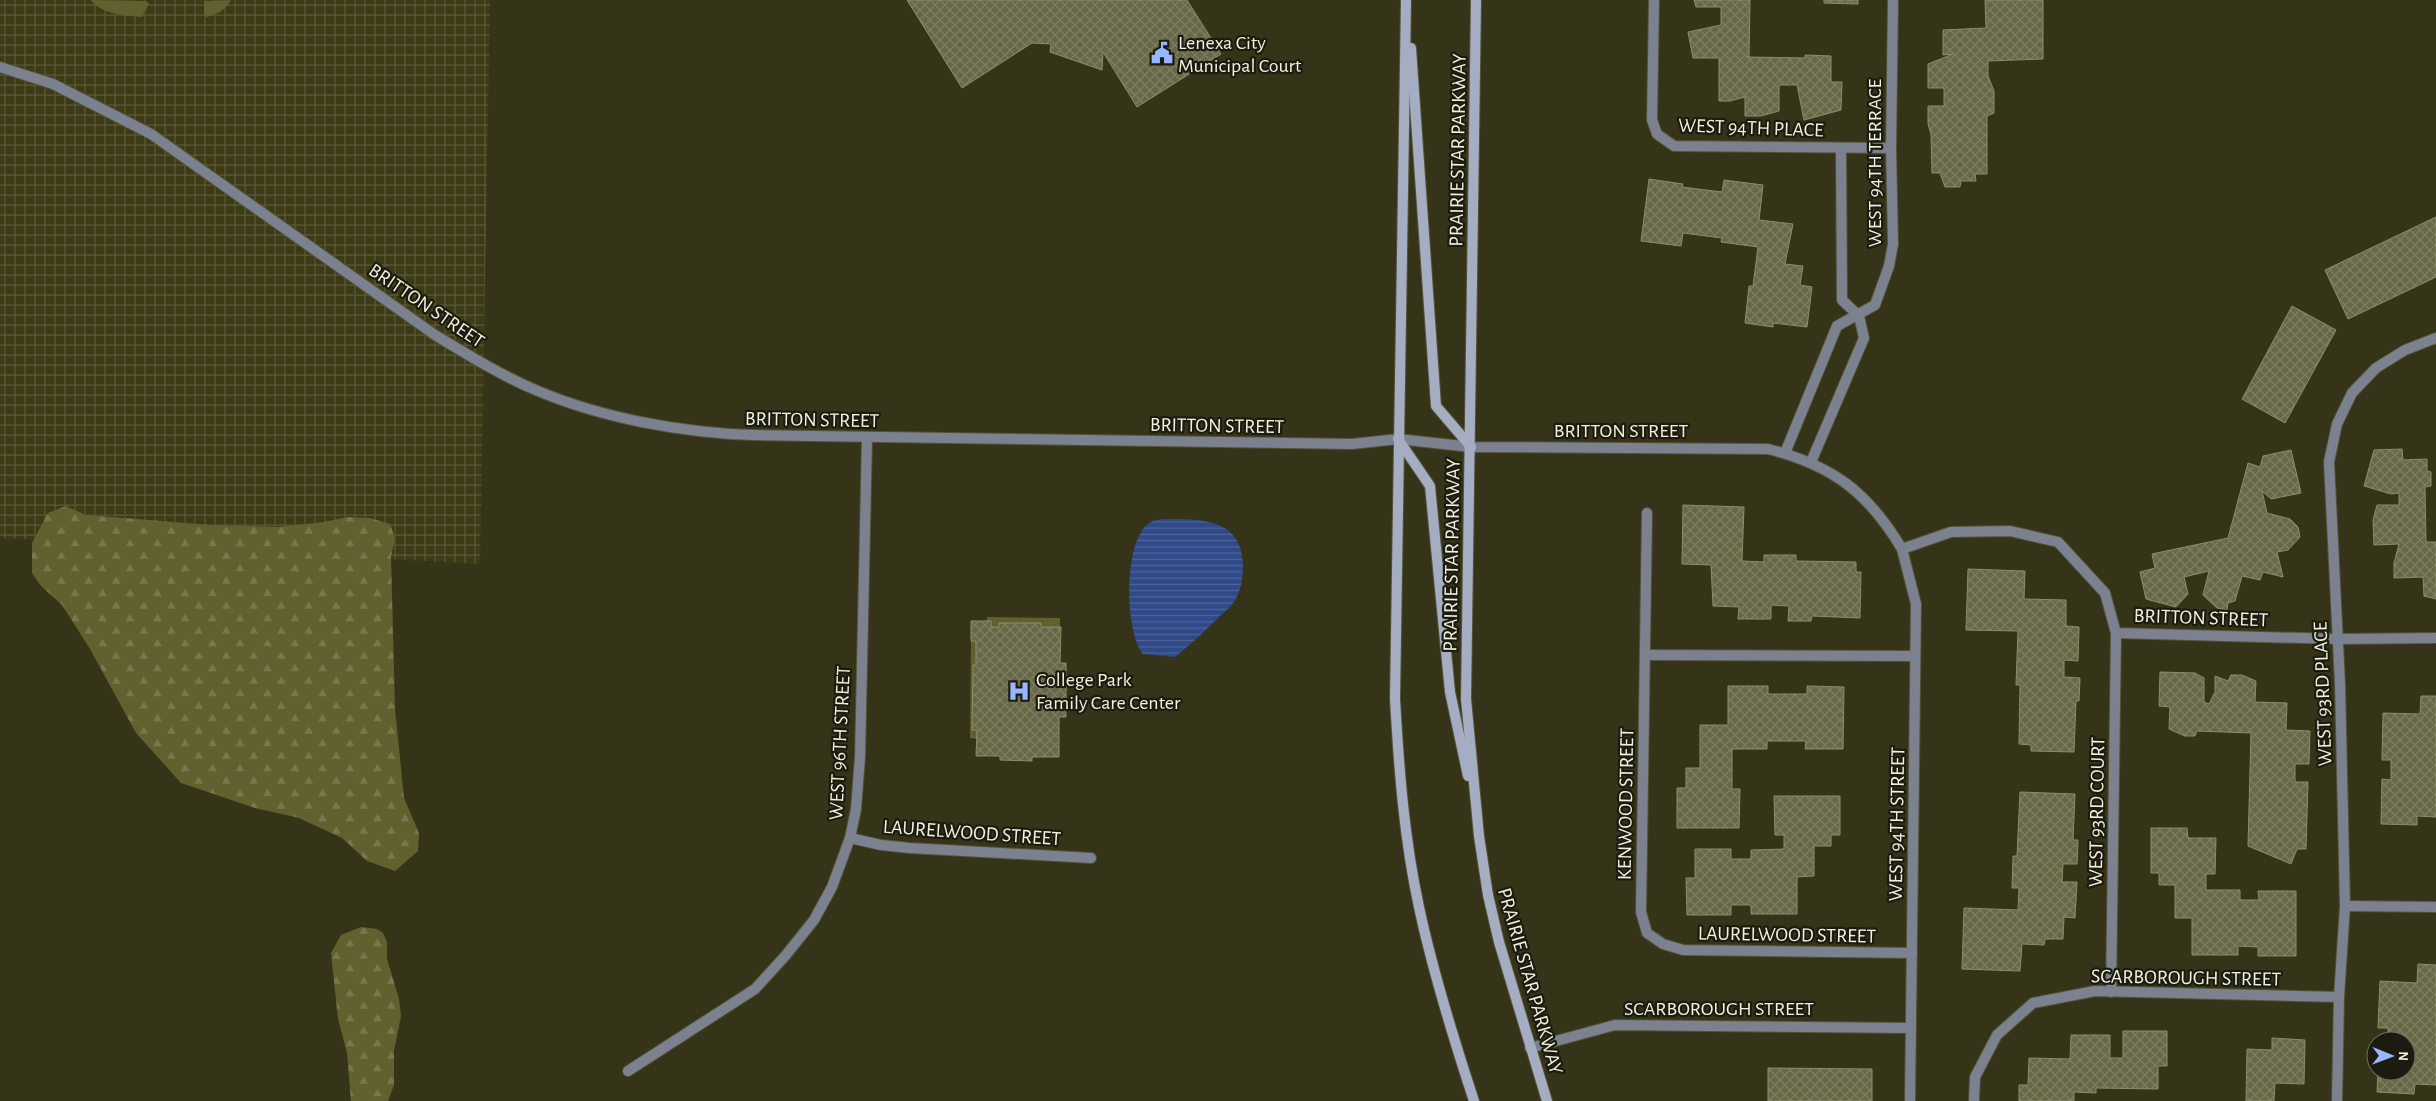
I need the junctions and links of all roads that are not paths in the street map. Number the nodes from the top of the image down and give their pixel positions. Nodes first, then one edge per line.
1 (1406, 0) edge
2 (1476, 0) edge
3 (1654, 0) edge
4 (1892, 0) edge
5 (0, 67) edge
6 (1841, 148) junction
7 (1891, 148) junction
8 (1859, 316) junction
9 (2436, 338) edge
10 (867, 437) junction
11 (1398, 439) junction
12 (1471, 447) junction
13 (1785, 453) junction
14 (1812, 462) junction
15 (1648, 513) dead end
16 (1902, 549) junction
17 (2116, 633) junction
18 (2436, 638) edge
19 (2339, 639) junction
20 (1645, 655) junction
21 (1915, 656) junction
22 (1477, 818) junction
23 (850, 838) junction
24 (1091, 858) dead end
25 (2345, 906) junction
26 (2436, 907) edge
27 (1663, 944) joint
28 (1912, 953) junction
29 (2111, 992) junction
30 (2339, 997) junction
31 (1911, 1028) junction
32 (1530, 1048) junction
33 (628, 1071) dead end
34 (1474, 1101) edge
35 (1547, 1101) edge
36 (1910, 1101) edge
37 (1974, 1101) edge
38 (2337, 1101) edge

1 - 11 main road
1 - 12 main road
2 - 12 main road, PRAIRIE STAR PARKWAY
3 - 6 street, WEST 94TH PLACE
4 - 7 street, WEST 94TH TERRACE
5 - 10 street, BRITTON STREET
6 - 7 street, WEST 94TH PLACE
6 - 8 street, WEST 94TH TERRACE
7 - 8 street, WEST 94TH TERRACE
8 - 13 street, WEST 94TH TERRACE
8 - 14 street
9 - 19 street, WEST 93RD PLACE
10 - 11 street, BRITTON STREET
10 - 23 street, WEST 96TH STREET
11 - 12 street, BRITTON STREET
11 - 22 main road
11 - 34 main road
12 - 13 street, BRITTON STREET
12 - 22 main road, PRAIRIE STAR PARKWAY
13 - 14 street, BRITTON STREET
14 - 16 street, BRITTON STREET
15 - 20 street, KENWOOD STREET
16 - 17 street, BRITTON STREET
16 - 21 street, WEST 94TH STREET
17 - 19 street, BRITTON STREET
17 - 29 street, WEST 93RD COURT
18 - 19 street, BRITTON STREET
19 - 25 street, WEST 93RD PLACE
20 - 21 street
20 - 27 street, KENWOOD STREET
21 - 28 street, WEST 94TH STREET
22 - 32 main road, PRAIRIE STAR PARKWAY
23 - 24 street, LAURELWOOD STREET
23 - 33 street, WEST 96TH STREET
25 - 26 street
25 - 30 street, WEST 93RD PLACE
27 - 28 street, LAURELWOOD STREET
28 - 31 street, WEST 94TH STREET
29 - 30 street, SCARBOROUGH STREET
29 - 37 street, SCARBOROUGH STREET
30 - 38 street, WEST 93RD PLACE
31 - 32 street, SCARBOROUGH STREET
31 - 36 street, WEST 94TH STREET
32 - 35 main road, PRAIRIE STAR PARKWAY

